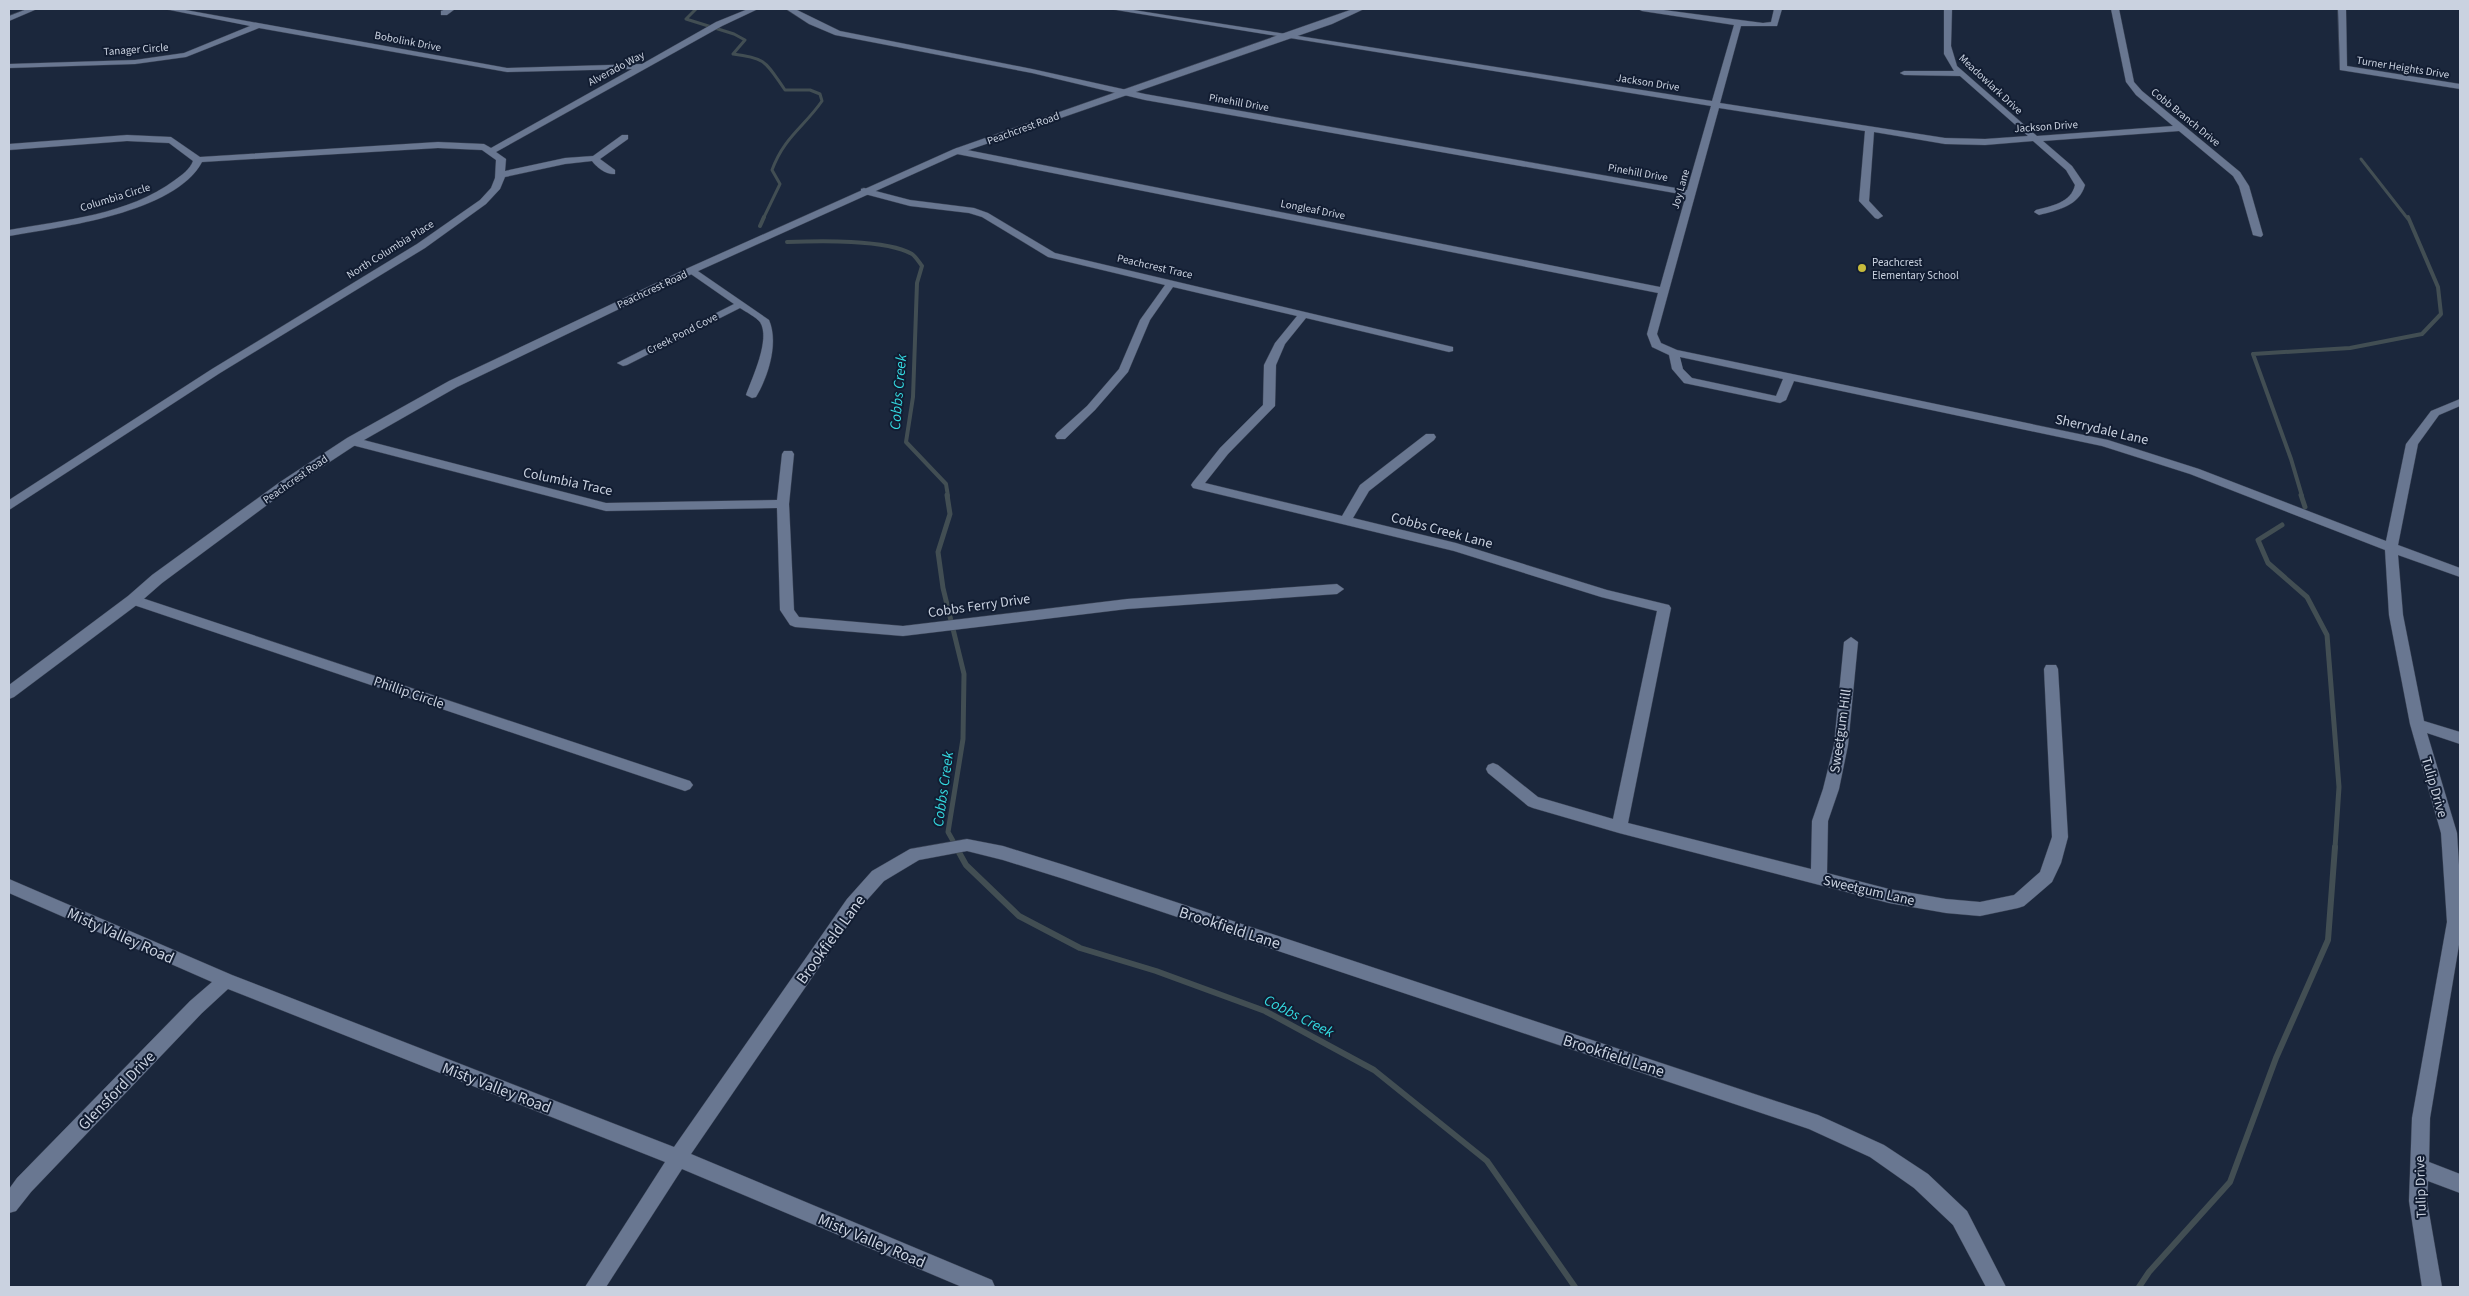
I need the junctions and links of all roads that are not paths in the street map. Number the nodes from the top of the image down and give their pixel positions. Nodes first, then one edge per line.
1 (33, 9) edge
2 (169, 9) edge
3 (754, 9) edge
4 (790, 9) edge
5 (1114, 9) edge
6 (1360, 9) edge
7 (1642, 9) edge
8 (1778, 9) edge
9 (1948, 9) edge
10 (2115, 9) edge
11 (2342, 9) edge
12 (9, 19) edge
13 (1738, 23) junction
14 (259, 25) junction
15 (1287, 36) junction
16 (9, 66) edge
17 (644, 66) junction
18 (1904, 74) dead end
19 (1961, 74) junction
20 (2460, 87) edge
21 (1125, 91) junction
22 (1716, 104) junction
23 (2180, 128) junction
24 (1870, 129) junction
25 (625, 137) dead end
26 (2034, 138) junction
27 (9, 147) edge
28 (491, 150) junction
29 (957, 151) junction
30 (595, 158) junction
31 (198, 160) junction
32 (612, 172) dead end
33 (501, 175) junction
34 (864, 191) junction
35 (1691, 193) junction
36 (2040, 212) dead end
37 (1878, 216) dead end
38 (9, 233) edge
39 (2258, 235) dead end
40 (692, 270) junction
41 (1170, 283) junction
42 (1664, 291) junction
43 (741, 304) junction
44 (1304, 314) junction
45 (1449, 349) dead end
46 (1674, 353) junction
47 (624, 362) dead end
48 (1722, 363) joint
49 (1790, 377) junction
50 (752, 395) dead end
51 (2460, 402) edge
52 (1061, 436) dead end
53 (1430, 437) dead end
54 (352, 441) junction
55 (788, 454) dead end
56 (783, 504) junction
57 (9, 506) edge
58 (1345, 521) junction
59 (2391, 549) junction
60 (2460, 572) edge
61 (1337, 589) dead end
62 (133, 600) junction
63 (1851, 642) dead end
64 (2051, 668) dead end
65 (9, 693) edge
66 (2417, 724) junction
67 (2460, 738) edge
68 (1492, 769) dead end
69 (685, 785) dead end
70 (1619, 828) junction
71 (1819, 878) junction
72 (9, 886) edge
73 (2457, 924) edge
74 (226, 980) junction
75 (678, 1158) junction
76 (2418, 1168) junction
77 (2460, 1184) edge
78 (9, 1204) edge
79 (595, 1287) edge
80 (985, 1287) edge
81 (1996, 1287) edge
82 (2432, 1287) edge

1 - 12 street
2 - 14 street, Bobolink Drive
3 - 17 street, Alverado Way
4 - 21 street, Pinehill Drive
5 - 15 street, Jackson Drive
6 - 15 street, Peachcrest Road
7 - 13 street
8 - 13 street
9 - 19 street, Meadowlark Drive
10 - 23 street, Cobb Branch Drive
11 - 20 street, Turner Heights Drive
13 - 22 street, Joy Lane
14 - 16 street, Tanager Circle
14 - 17 street, Bobolink Drive
15 - 21 street, Peachcrest Road
15 - 22 street, Jackson Drive
17 - 28 street, Alverado Way
18 - 19 street
19 - 26 street, Meadowlark Drive
21 - 29 street, Peachcrest Road
21 - 35 street, Pinehill Drive
22 - 24 street, Jackson Drive
22 - 35 street, Joy Lane
23 - 26 street, Jackson Drive
23 - 39 street, Cobb Branch Drive
24 - 26 street, Jackson Drive
24 - 37 street
25 - 30 street
26 - 36 street, Meadowlark Drive
27 - 31 street
28 - 31 street
28 - 33 street
29 - 34 street, Peachcrest Road
29 - 42 street, Longleaf Drive
30 - 32 street
30 - 33 street
31 - 38 street, Columbia Circle
33 - 57 street, North Columbia Place
34 - 40 street, Peachcrest Road
34 - 41 street, Peachcrest Trace
35 - 42 street, Joy Lane
40 - 43 street
40 - 54 street, Peachcrest Road
41 - 44 street, Peachcrest Trace
41 - 52 street
42 - 46 street, Joy Lane
43 - 47 street, Creek Pond Cove
43 - 50 street
44 - 45 street, Peachcrest Trace
44 - 58 street, Cobbs Creek Lane
46 - 48 street, Joy Lane
46 - 49 street
48 - 49 street, Sherrydale Lane
49 - 59 street, Sherrydale Lane
51 - 59 street, Tulip Drive
53 - 58 street
54 - 56 street, Columbia Trace
54 - 62 street, Peachcrest Road
55 - 56 street, Cobbs Ferry Drive
56 - 61 street, Cobbs Ferry Drive
58 - 70 street, Cobbs Creek Lane
59 - 60 street, Sherrydale Lane
59 - 66 street, Tulip Drive
62 - 65 street, Peachcrest Road
62 - 69 street, Phillip Circle
63 - 71 street, Sweetgum Hill
64 - 71 street, Sweetgum Lane
66 - 67 street
66 - 73 street, Tulip Drive
68 - 70 street, Sweetgum Lane
70 - 71 street, Sweetgum Lane
72 - 74 street, Misty Valley Road
73 - 76 street, Tulip Drive
74 - 75 street, Misty Valley Road
74 - 78 street, Glensford Drive
75 - 79 street, Brookfield Lane
75 - 80 street, Misty Valley Road
75 - 81 street, Brookfield Lane
76 - 77 street
76 - 82 street, Tulip Drive

